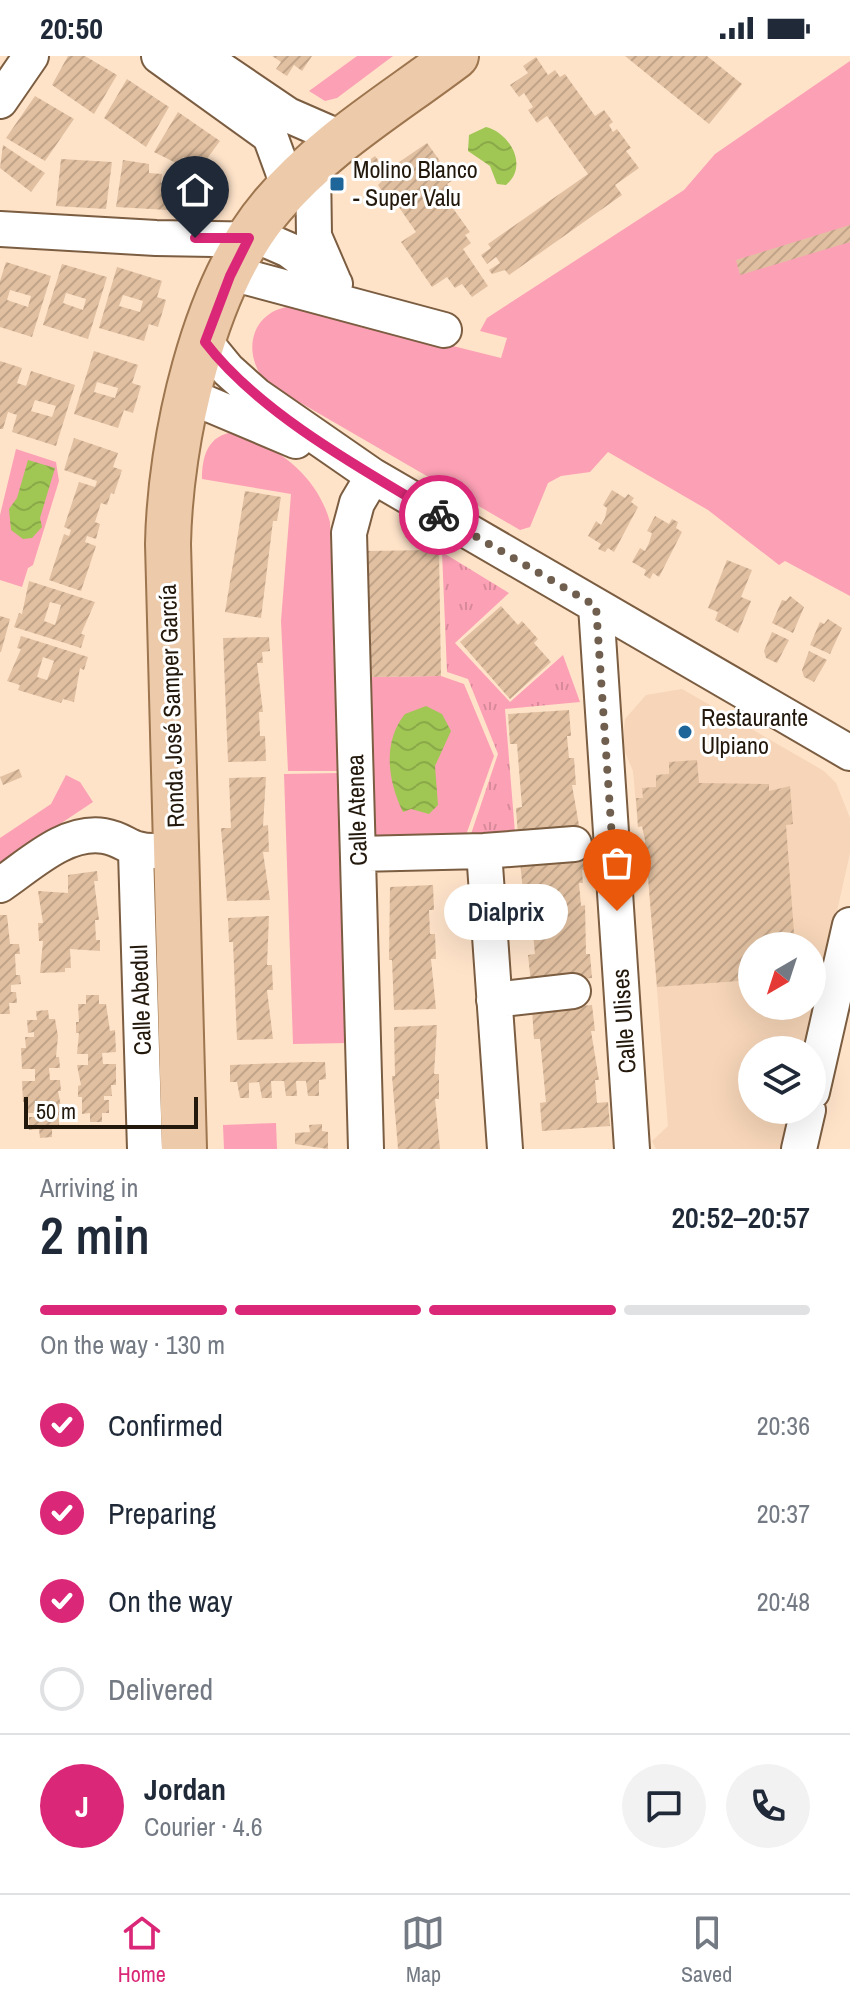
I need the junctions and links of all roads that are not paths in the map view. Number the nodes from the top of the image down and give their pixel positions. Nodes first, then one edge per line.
1 (31, 56) edge
2 (159, 56) edge
3 (201, 56) edge
4 (456, 56) edge
5 (0, 101) edge
6 (315, 164) junction
7 (0, 229) edge
8 (237, 262) junction
9 (340, 292) junction
10 (444, 330) dead end
11 (205, 342) junction
12 (187, 395) junction
13 (373, 476) junction
14 (596, 606) junction
15 (850, 753) edge
16 (574, 844) dead end
17 (156, 851) junction
18 (484, 851) junction
19 (358, 854) junction
20 (0, 885) edge
21 (850, 925) edge
22 (573, 991) dead end
23 (494, 1000) junction
24 (825, 1036) edge
25 (805, 1124) edge
26 (145, 1149) edge
27 (184, 1149) edge
28 (366, 1149) edge
29 (505, 1149) edge
30 (632, 1149) edge
31 (799, 1149) edge

1 - 5 street
2 - 6 street
3 - 6 street
4 - 6 main road, Ronda José Samper García
6 - 8 main road, Ronda José Samper García
6 - 9 street
7 - 8 street
8 - 9 street
8 - 11 main road, Ronda José Samper García
9 - 10 street
11 - 12 main road, Ronda José Samper García
11 - 13 street
12 - 13 street
12 - 17 main road, Ronda José Samper García
13 - 14 street
13 - 19 street, Calle Atenea
14 - 15 street
14 - 30 street, Calle Ulises
16 - 18 street
17 - 20 street
17 - 26 street, Calle Abedul
17 - 27 main road, Ronda José Samper García
18 - 19 street
18 - 23 street
19 - 28 street, Calle Atenea
21 - 24 street
22 - 23 street
23 - 29 street
25 - 31 street

